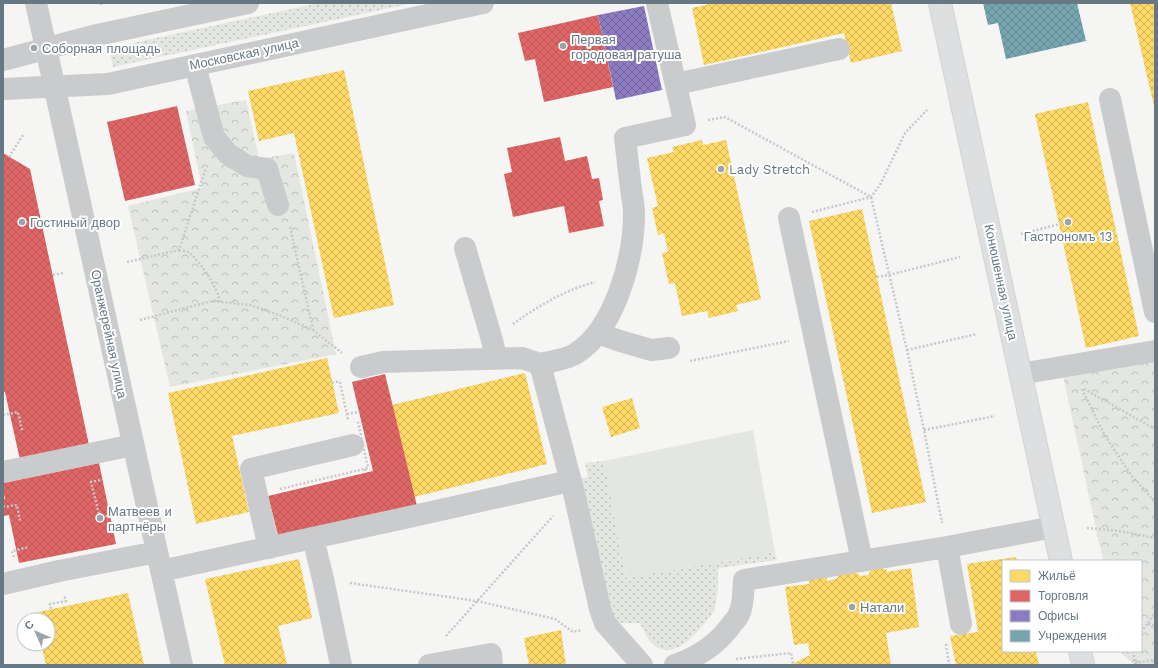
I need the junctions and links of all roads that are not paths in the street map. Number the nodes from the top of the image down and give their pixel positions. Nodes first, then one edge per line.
1 (36, 3) edge
2 (248, 3) edge
3 (483, 3) edge
4 (658, 3) edge
5 (940, 3) edge
6 (190, 9) edge
7 (45, 48) junction
8 (839, 49) dead end
9 (3, 60) edge
10 (195, 65) junction
11 (676, 84) junction
12 (54, 86) junction
13 (3, 89) edge
14 (1110, 99) dead end
15 (278, 205) road end
16 (789, 218) road end
17 (465, 248) dead end
18 (1155, 312) edge
19 (598, 333) junction
20 (669, 348) dead end
21 (494, 349) junction
22 (1155, 351) edge
23 (540, 364) junction
24 (361, 367) road end
25 (1020, 374) junction
26 (133, 445) junction
27 (353, 445) road end
28 (3, 472) edge
29 (572, 487) junction
30 (1054, 527) junction
31 (313, 538) junction
32 (946, 547) junction
33 (268, 548) junction
34 (1061, 560) edge
35 (159, 561) junction
36 (862, 561) junction
37 (3, 584) edge
38 (961, 624) dead end
39 (1080, 652) edge
40 (182, 665) edge
41 (341, 665) edge
42 (429, 665) edge
43 (492, 665) edge
44 (642, 665) edge
45 (675, 665) edge
46 (1083, 665) edge

1 - 7 street, Оранжерейная улица
2 - 6 street
3 - 10 street, Московская улица
4 - 11 street
5 - 25 main road, Конюшенная улица
6 - 7 street
7 - 9 street
7 - 12 street, Оранжерейная улица
8 - 11 street
10 - 12 street, Московская улица
10 - 15 street
11 - 19 street
12 - 13 street, Московская улица
12 - 26 street, Оранжерейная улица
14 - 18 street
16 - 36 street
17 - 21 street
19 - 20 street
19 - 23 street
21 - 23 street
21 - 24 street
22 - 25 street
23 - 29 street
25 - 30 main road, Конюшенная улица
26 - 28 street
26 - 35 street, Оранжерейная улица
27 - 33 street
29 - 31 street
29 - 44 street
30 - 32 street
30 - 34 main road, Конюшенная улица
31 - 33 street
31 - 41 street
32 - 36 street
32 - 38 street
33 - 35 street
35 - 37 street
35 - 40 street, Оранжерейная улица
36 - 45 street
39 - 46 main road
42 - 43 street

